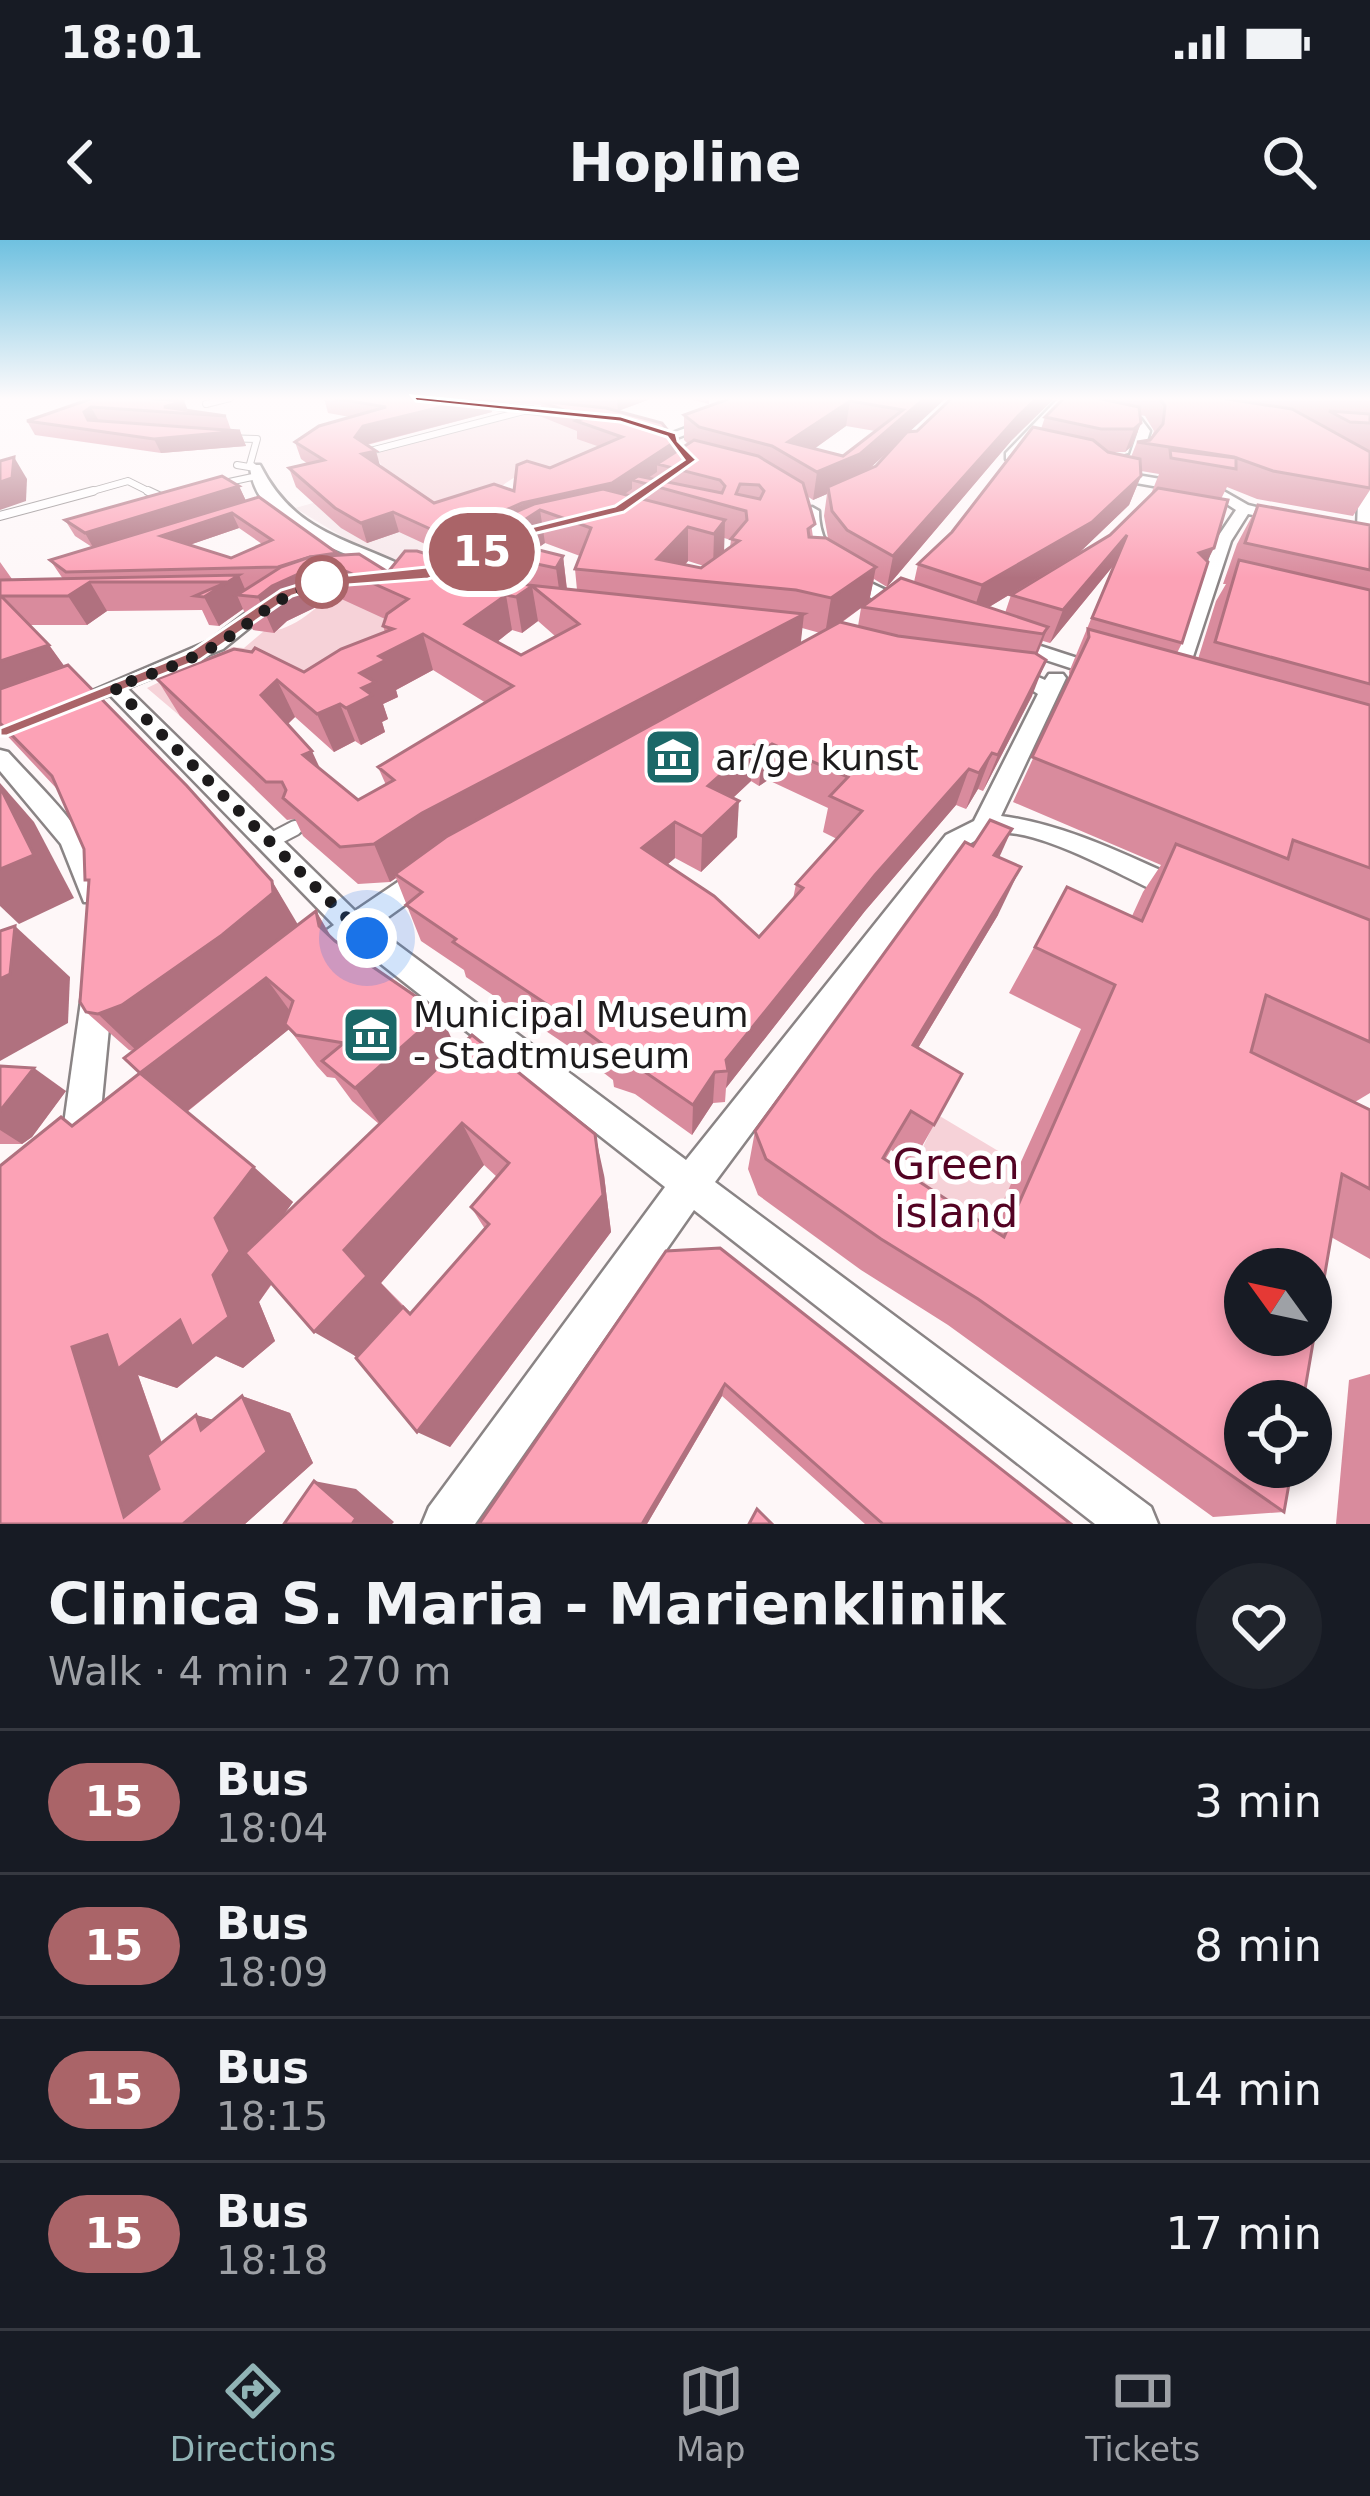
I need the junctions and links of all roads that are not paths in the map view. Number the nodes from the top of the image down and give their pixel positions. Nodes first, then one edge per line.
1 (251, 458) edge
2 (1010, 458) edge
3 (1127, 458) edge
4 (1338, 458) edge
5 (1003, 466) edge
6 (250, 470) junction
7 (1140, 482) junction
8 (196, 490) edge
9 (179, 495) edge
10 (796, 498) edge
11 (1142, 501) edge
12 (1244, 509) junction
13 (0, 516) edge
14 (1312, 520) edge
15 (1213, 521) edge
16 (1360, 526) edge
17 (1229, 532) junction
18 (1253, 533) edge
19 (1341, 549) edge
20 (1367, 554) edge
21 (357, 578) edge
22 (910, 581) edge
23 (241, 593) edge
24 (891, 599) junction
25 (932, 615) edge
26 (865, 619) edge
27 (980, 634) edge
28 (1064, 663) junction
29 (974, 671) edge
30 (1152, 686) junction
31 (114, 687) junction
32 (1048, 692) junction
33 (1196, 698) edge
34 (72, 703) edge
35 (0, 757) edge
36 (984, 825) junction
37 (295, 828) edge
38 (268, 842) junction
39 (447, 862) edge
40 (1208, 902) edge
41 (98, 923) edge
42 (352, 926) junction
43 (100, 965) edge
44 (285, 976) edge
45 (114, 1108) edge
46 (688, 1187) junction
47 (446, 1524) edge
48 (1134, 1524) edge

1 - 6 lane
2 - 5 street
3 - 7 street
4 - 16 street
6 - 8 lane
6 - 21 street
7 - 11 street
7 - 12 street
9 - 13 lane
10 - 24 street
12 - 14 street
12 - 17 street
15 - 17 street
16 - 20 street
17 - 18 street
17 - 30 street
19 - 20 street
22 - 24 street
23 - 31 street
24 - 25 street
24 - 26 street
27 - 28 street
28 - 30 street
28 - 32 street
29 - 32 street
30 - 33 street
31 - 34 street
31 - 38 street
32 - 36 street
35 - 41 street
36 - 40 street
36 - 46 street
37 - 38 lane
38 - 42 street
39 - 42 street
42 - 44 street
42 - 46 street
43 - 45 street
46 - 47 street
46 - 48 street

